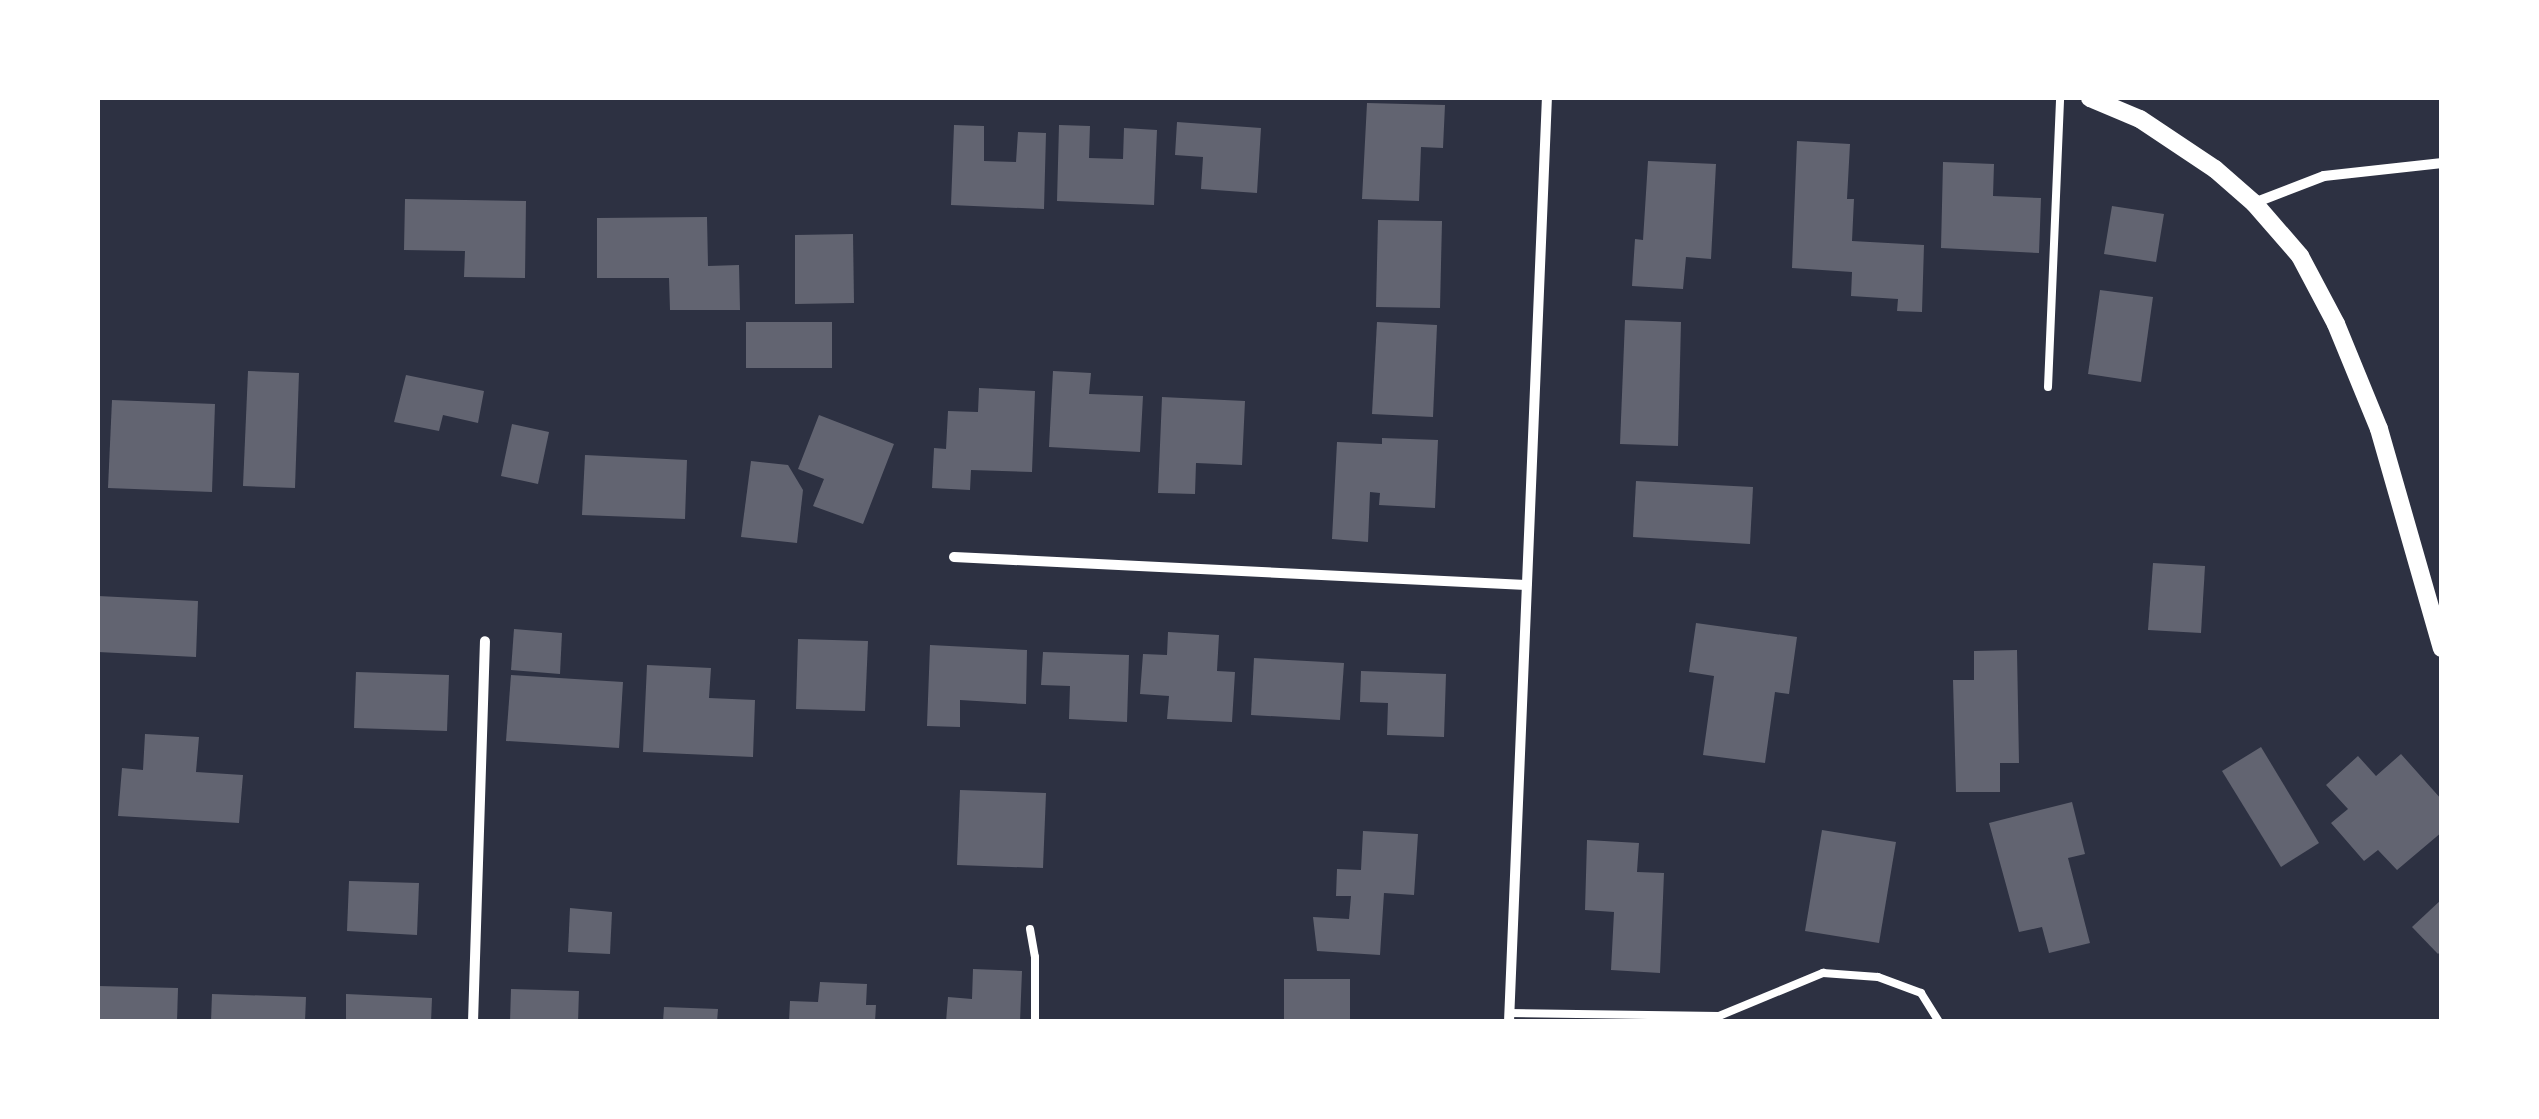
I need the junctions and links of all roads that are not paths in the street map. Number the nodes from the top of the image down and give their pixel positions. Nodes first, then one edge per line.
1 (1548, 98) edge
2 (2060, 98) edge
3 (2090, 98) edge
4 (2442, 163) edge
5 (2254, 203) junction
6 (2048, 387) dead end
7 (954, 557) dead end
8 (1526, 585) junction
9 (485, 641) dead end
10 (2442, 648) edge
11 (1030, 929) dead end
12 (1509, 1017) edge
13 (474, 1022) edge
14 (1035, 1022) edge
15 (1940, 1022) edge

1 - 8 street
2 - 6 lane
3 - 5 street
4 - 5 street
5 - 10 street
7 - 8 street
8 - 12 street
9 - 13 street
11 - 14 lane
12 - 15 lane

